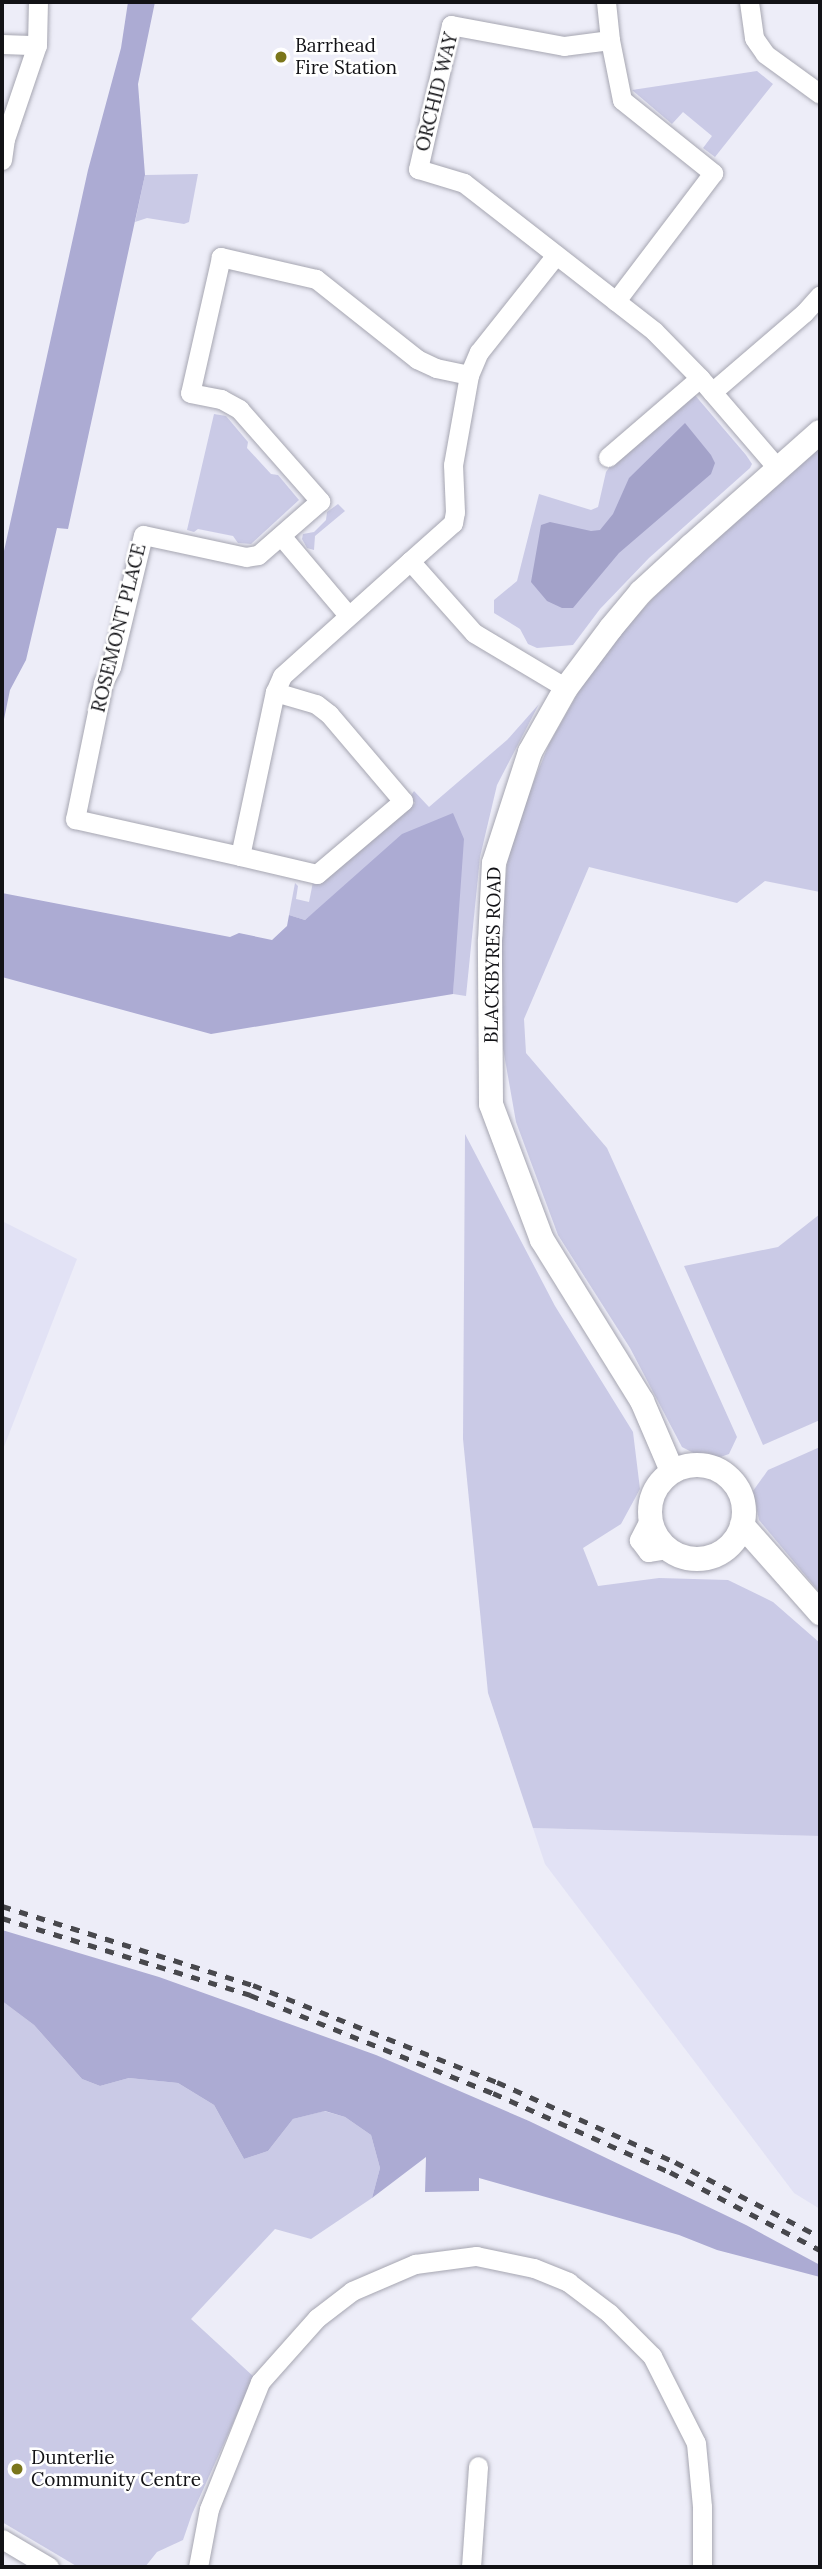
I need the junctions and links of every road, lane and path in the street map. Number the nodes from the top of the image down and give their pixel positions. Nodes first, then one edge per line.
1 (38, 2) edge
2 (606, 2) edge
3 (749, 2) edge
4 (610, 40) junction
5 (2, 44) edge
6 (37, 45) junction
7 (820, 94) edge
8 (2, 160) edge
9 (556, 256) junction
10 (820, 295) edge
11 (616, 301) junction
12 (469, 375) junction
13 (706, 385) junction
14 (820, 432) edge
15 (608, 457) dead end
16 (779, 470) junction
17 (282, 537) junction
18 (410, 561) junction
19 (348, 615) junction
20 (566, 688) junction
21 (275, 692) junction
22 (240, 856) junction
23 (672, 1471) junction
24 (742, 1525) junction
25 (820, 1613) edge
26 (478, 2466) dead end
27 (2, 2539) edge
28 (49, 2567) edge
29 (198, 2567) edge
30 (471, 2567) edge
31 (702, 2567) edge

1 - 6 street
2 - 4 street
3 - 7 street
4 - 9 street, ORCHID WAY
4 - 11 street
5 - 6 street
6 - 8 street
9 - 11 street, ORCHID WAY
9 - 12 street
10 - 13 street
11 - 13 street, ORCHID WAY
12 - 17 street, ROSEMONT PLACE
12 - 18 street
13 - 15 street
13 - 16 street, ORCHID WAY
14 - 16 street, BLACKBYRES ROAD
16 - 20 street, BLACKBYRES ROAD
17 - 19 street
17 - 22 street, ROSEMONT PLACE
18 - 19 street
18 - 20 street
19 - 21 street
20 - 23 street, BLACKBYRES ROAD
21 - 22 street
21 - 22 street
23 - 24 street
23 - 24 street
24 - 25 street
26 - 30 street
27 - 28 street
29 - 31 street

